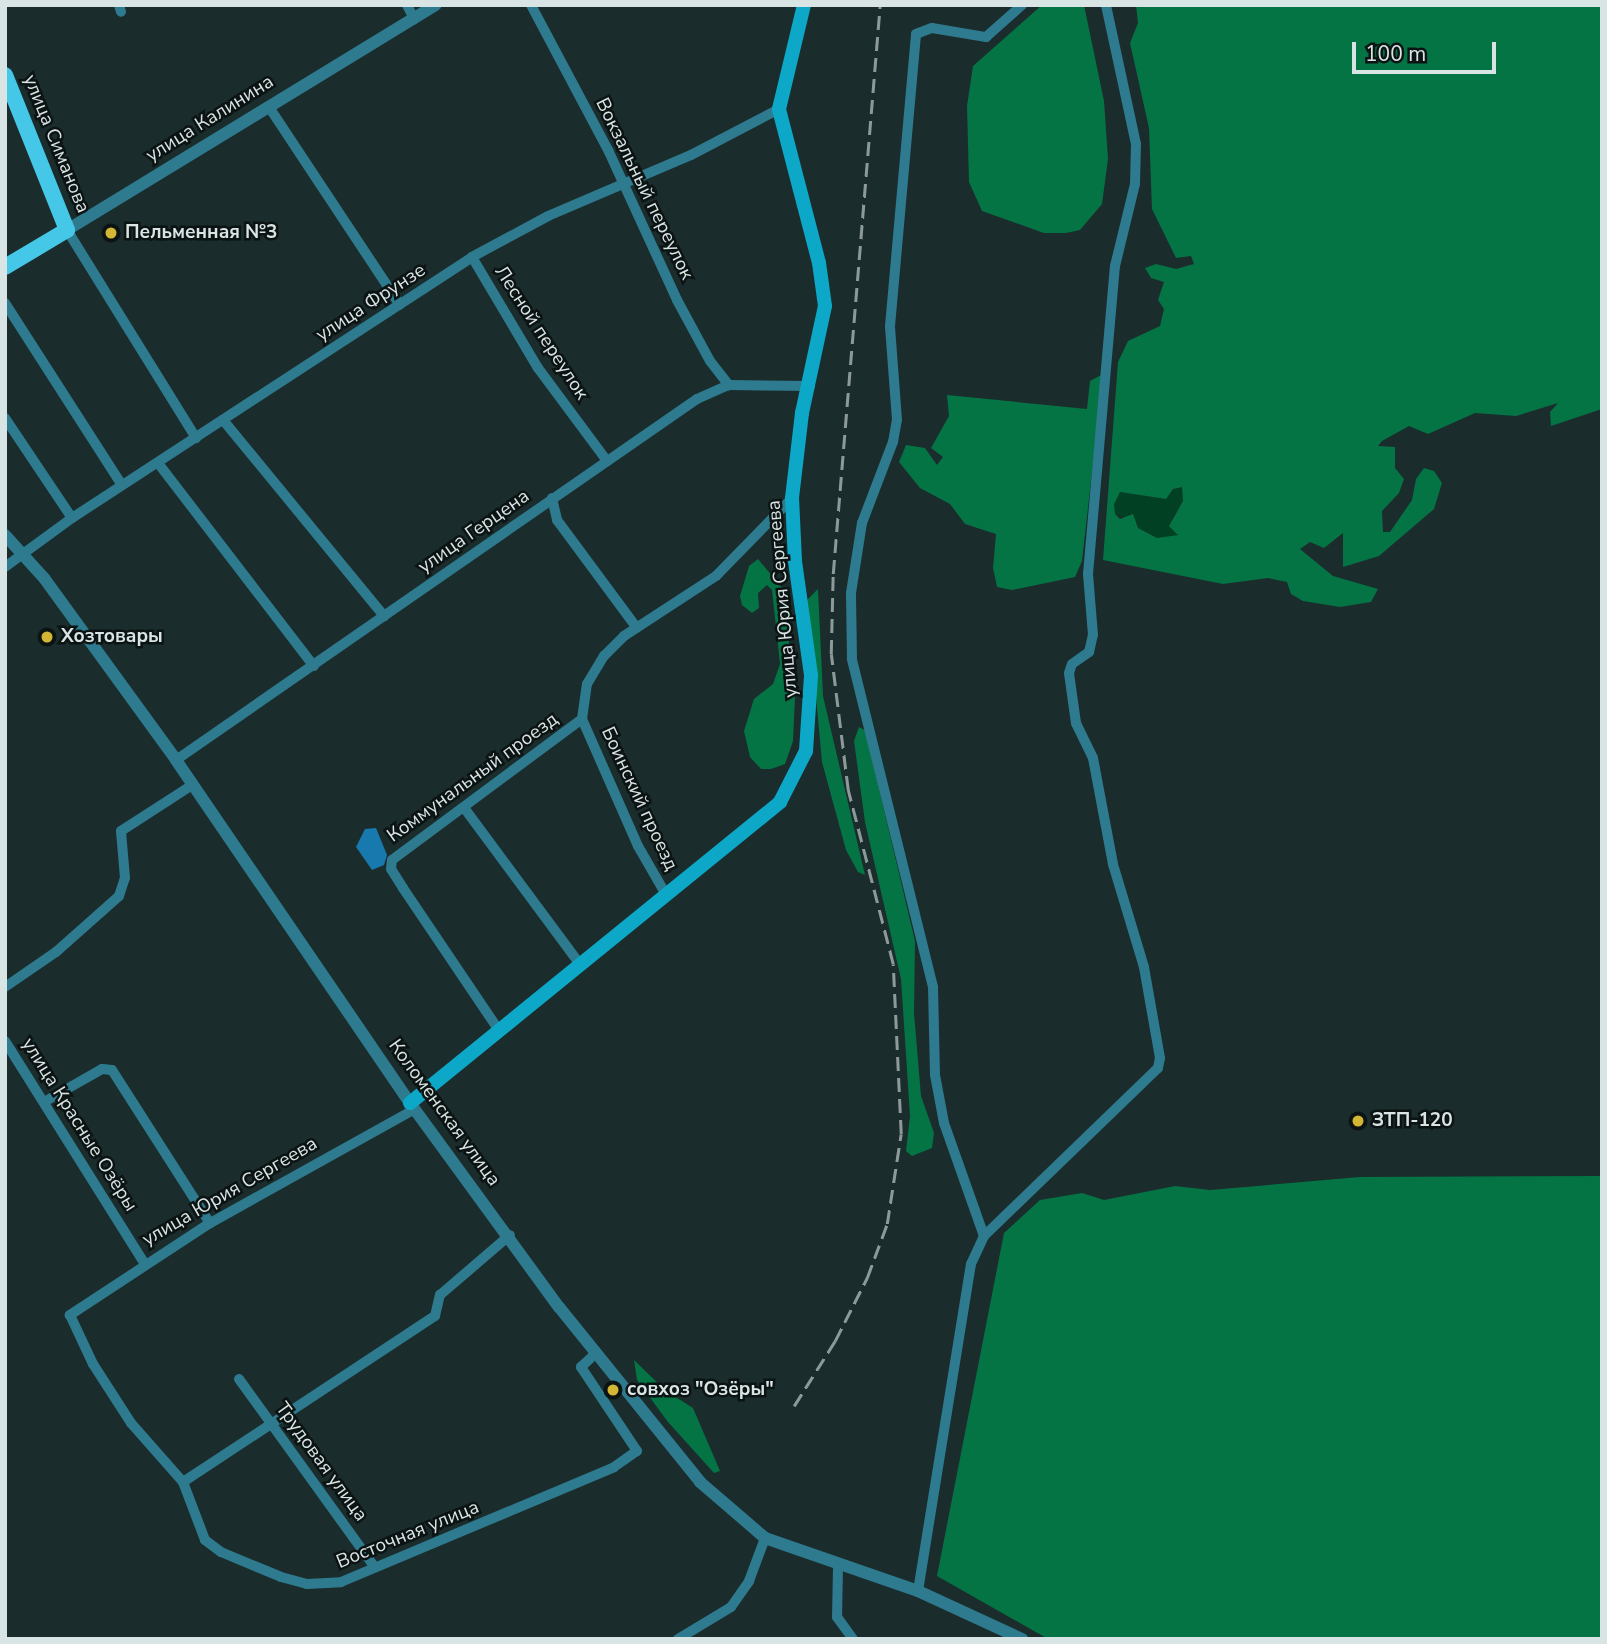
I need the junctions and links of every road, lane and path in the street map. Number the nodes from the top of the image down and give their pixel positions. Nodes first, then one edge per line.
1 (407, 5) edge
2 (436, 5) edge
3 (531, 5) edge
4 (804, 5) edge
5 (1022, 5) edge
6 (1106, 5) edge
7 (414, 19) junction
8 (5, 75) edge
9 (269, 107) junction
10 (779, 109) junction
11 (622, 184) junction
12 (67, 230) junction
13 (472, 257) junction
14 (5, 267) edge
15 (5, 303) edge
16 (400, 305) junction
17 (729, 385) junction
18 (810, 386) junction
19 (5, 418) edge
20 (223, 420) junction
21 (196, 438) junction
22 (607, 461) junction
23 (158, 463) junction
24 (122, 485) junction
25 (552, 498) junction
26 (792, 498) junction
27 (72, 518) junction
28 (5, 535) edge
29 (22, 557) junction
30 (5, 568) edge
31 (384, 616) junction
32 (638, 628) junction
33 (314, 666) junction
34 (582, 719) junction
35 (176, 760) junction
36 (192, 785) junction
37 (465, 809) junction
38 (665, 893) junction
39 (579, 963) junction
40 (5, 987) edge
41 (498, 1029) junction
42 (5, 1041) edge
43 (44, 1102) junction
44 (412, 1106) junction
45 (210, 1223) junction
46 (510, 1235) junction
47 (984, 1236) junction
48 (145, 1264) junction
49 (70, 1315) joint
50 (595, 1354) junction
51 (239, 1379) dead end
52 (273, 1424) junction
53 (183, 1482) junction
54 (765, 1538) junction
55 (374, 1566) junction
56 (838, 1567) junction
57 (918, 1591) junction
58 (678, 1639) edge
59 (853, 1639) edge
60 (1022, 1639) edge

1 - 7 street
2 - 7 street, улица Калинина
3 - 11 street, Вокзальный переулок
4 - 10 main road, улица Юрия Сергеева
5 - 47 street
6 - 47 street
7 - 9 street, улица Калинина
8 - 12 main road, улица Симанова
9 - 12 street, улица Калинина
9 - 16 street
10 - 11 street, улица Фрунзе
10 - 18 main road, улица Юрия Сергеева
11 - 13 street, улица Фрунзе
11 - 17 street, Вокзальный переулок
12 - 14 main road, улица Калинина
12 - 21 street
13 - 16 street, улица Фрунзе
13 - 22 street, Лесной переулок
15 - 24 street
16 - 20 street, улица Фрунзе
17 - 18 street, улица Герцена
17 - 22 street, улица Герцена
18 - 26 main road, улица Юрия Сергеева
19 - 27 street
20 - 21 street, улица Фрунзе
20 - 31 street
21 - 23 street, улица Фрунзе
22 - 25 street, улица Герцена
23 - 24 street, улица Фрунзе
23 - 33 street
24 - 27 street, улица Фрунзе
25 - 31 street, улица Герцена
25 - 32 street
26 - 32 street, Коммунальный проезд
26 - 38 main road, улица Юрия Сергеева
27 - 29 street, улица Фрунзе
28 - 29 street, Коломенская улица
29 - 30 street, улица Фрунзе
29 - 35 street, Коломенская улица
31 - 33 street, улица Герцена
32 - 34 street, Коммунальный проезд
33 - 35 street, улица Герцена
34 - 37 street, Коммунальный проезд
34 - 38 street, Боинский проезд
35 - 36 street, Коломенская улица
36 - 40 street
36 - 44 street, Коломенская улица
37 - 39 street
37 - 41 street, Коммунальный проезд
38 - 39 main road, улица Юрия Сергеева
39 - 41 main road, улица Юрия Сергеева
41 - 44 main road, улица Юрия Сергеева
42 - 43 street, улица Красные Озёры
43 - 45 street
43 - 48 street, улица Красные Озёры
44 - 45 street, улица Юрия Сергеева
44 - 46 street, Коломенская улица
45 - 48 street, улица Юрия Сергеева
46 - 50 street, Коломенская улица
46 - 52 street
47 - 57 street
48 - 49 street, улица Юрия Сергеева
49 - 53 street, Восточная улица
50 - 54 street, Коломенская улица
50 - 55 street, Восточная улица
51 - 52 street, Трудовая улица
52 - 53 street
52 - 55 street, Трудовая улица
53 - 55 street, Восточная улица
54 - 56 street, Коломенская улица
54 - 58 street
56 - 57 street, Коломенская улица
56 - 59 street
57 - 60 street, Коломенская улица

